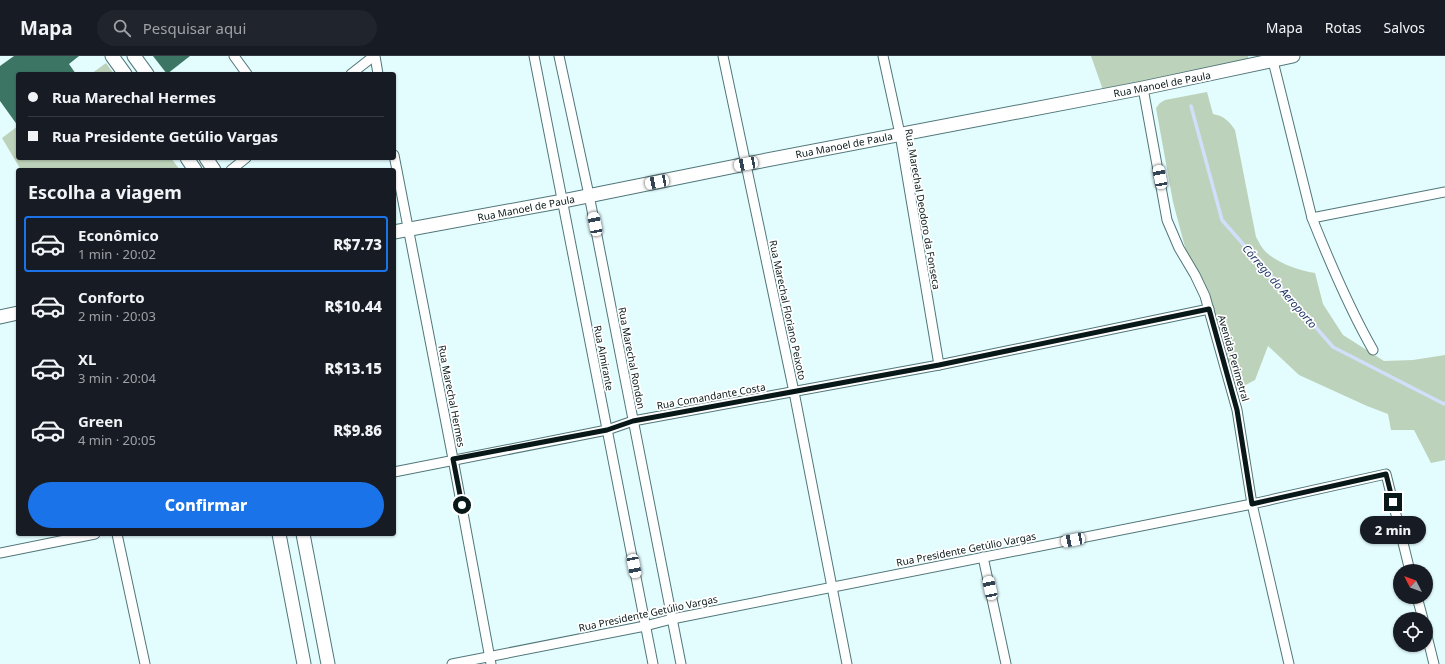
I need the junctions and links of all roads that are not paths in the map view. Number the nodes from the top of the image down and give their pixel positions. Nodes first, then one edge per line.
1 (112, 56) edge
2 (134, 56) edge
3 (234, 56) edge
4 (374, 56) edge
5 (534, 56) edge
6 (559, 56) edge
7 (723, 56) edge
8 (883, 56) edge
9 (1294, 56) edge
10 (1273, 61) junction
11 (124, 72) edge
12 (146, 72) edge
13 (246, 72) edge
14 (354, 72) edge
15 (378, 72) edge
16 (1144, 88) junction
17 (900, 134) junction
18 (244, 160) edge
19 (395, 160) edge
20 (746, 164) junction
21 (234, 168) edge
22 (1445, 192) edge
23 (589, 195) junction
24 (562, 201) junction
25 (1312, 218) junction
26 (408, 230) junction
27 (396, 232) edge
28 (1209, 309) junction
29 (16, 313) edge
30 (0, 317) edge
31 (1373, 350) dead end
32 (939, 365) junction
33 (794, 392) junction
34 (633, 421) junction
35 (607, 430) junction
36 (453, 459) junction
37 (396, 472) edge
38 (1252, 504) junction
39 (85, 536) edge
40 (117, 536) edge
41 (279, 536) edge
42 (303, 536) edge
43 (0, 553) edge
44 (983, 557) junction
45 (1408, 564) edge
46 (832, 587) junction
47 (672, 619) junction
48 (646, 626) junction
49 (1431, 652) edge
50 (490, 660) edge
51 (144, 664) edge
52 (304, 664) edge
53 (328, 664) edge
54 (452, 664) edge
55 (653, 664) edge
56 (681, 664) edge
57 (847, 664) edge
58 (1006, 664) edge
59 (1289, 664) edge
60 (1434, 664) edge

1 - 11 main road
2 - 12 main road
3 - 13 street
4 - 14 street
4 - 15 street
5 - 24 street, Rua Almirante
6 - 23 street, Rua Marechal Rondon
7 - 20 street, Rua Marechal Floriano Peixoto
8 - 17 street, Rua Marechal Deodoro da Fonseca
9 - 10 main road, Rua Manoel de Paula
10 - 16 main road, Rua Manoel de Paula
10 - 25 street
16 - 17 main road, Rua Manoel de Paula
16 - 28 street, Avenida Perimetral
17 - 20 main road, Rua Manoel de Paula
17 - 32 street, Rua Marechal Deodoro da Fonseca
18 - 21 street
19 - 26 street, Rua Marechal Hermes
20 - 23 main road, Rua Manoel de Paula
20 - 33 street, Rua Marechal Floriano Peixoto
22 - 25 street
23 - 24 main road, Rua Manoel de Paula
23 - 34 street, Rua Marechal Rondon
24 - 26 main road, Rua Manoel de Paula
24 - 35 street, Rua Almirante
25 - 31 street
26 - 27 main road, Rua Manoel de Paula
26 - 36 street, Rua Marechal Hermes
28 - 32 street, Rua Comandante Costa
28 - 38 street, Avenida Perimetral
29 - 30 main road
32 - 33 street, Rua Comandante Costa
33 - 34 street, Rua Comandante Costa
33 - 46 street, Rua Marechal Floriano Peixoto
34 - 35 street, Rua Comandante Costa
34 - 47 street, Rua Marechal Rondon
35 - 36 street, Rua Comandante Costa
35 - 48 street, Rua Almirante
36 - 37 street, Rua Comandante Costa
36 - 50 street, Rua Marechal Hermes
38 - 44 street, Rua Presidente Getúlio Vargas
38 - 45 street, Rua Presidente Getúlio Vargas
38 - 59 street, Avenida Perimetral
39 - 43 street
40 - 51 street
41 - 52 main road
42 - 53 main road
44 - 46 street, Rua Presidente Getúlio Vargas
44 - 58 street
46 - 47 street, Rua Presidente Getúlio Vargas
46 - 57 street, Rua Marechal Floriano Peixoto
47 - 48 street, Rua Presidente Getúlio Vargas
47 - 56 street, Rua Marechal Rondon
48 - 50 street, Rua Presidente Getúlio Vargas
48 - 55 street, Rua Almirante
49 - 60 street
50 - 54 street, Rua Presidente Getúlio Vargas

